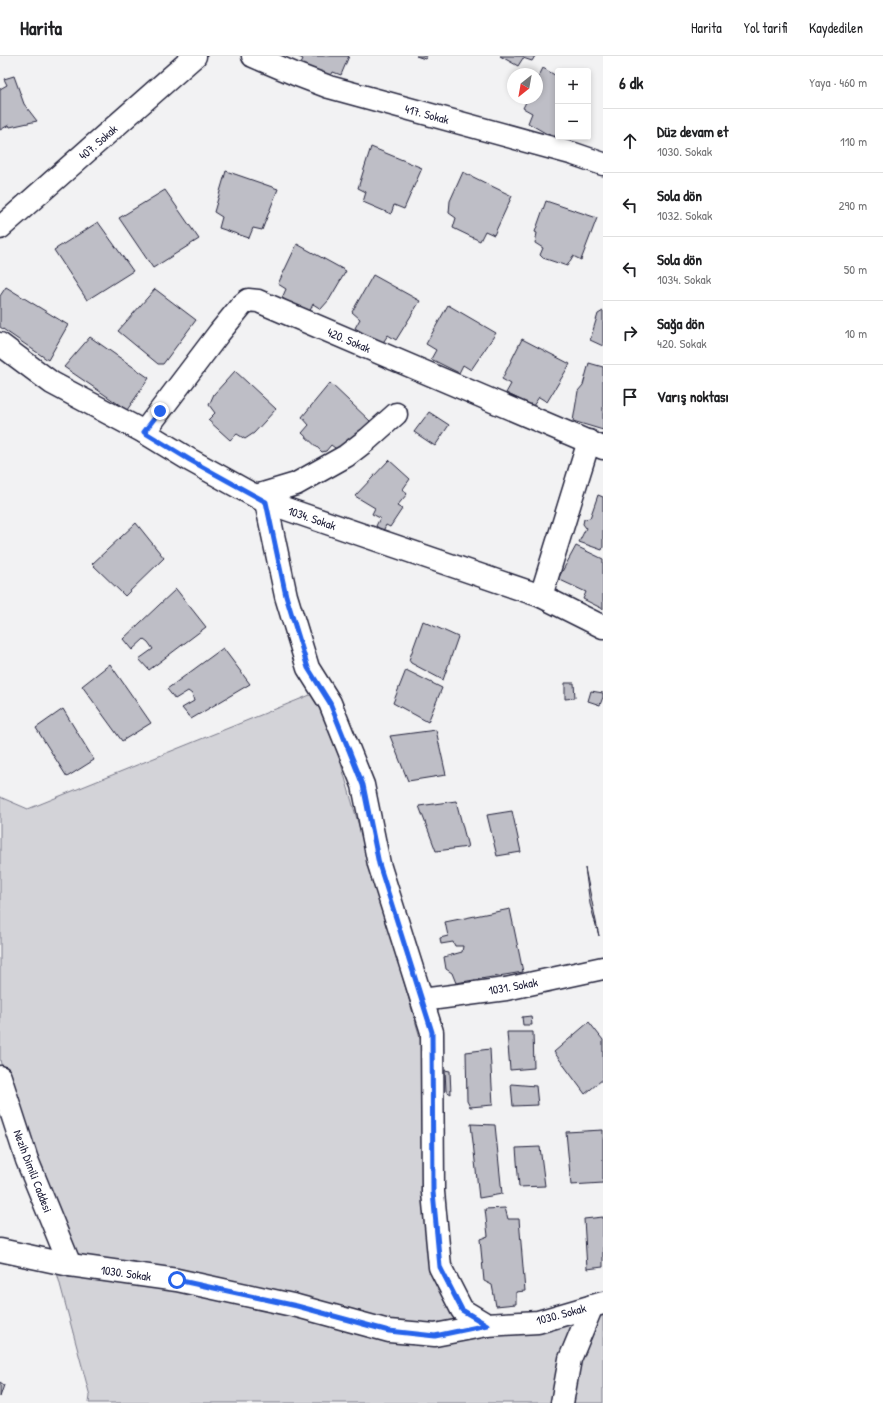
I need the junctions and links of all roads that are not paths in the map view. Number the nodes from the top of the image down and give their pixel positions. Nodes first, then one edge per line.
1 (195, 56) edge
2 (254, 56) edge
3 (603, 164) edge
4 (0, 228) edge
5 (0, 344) edge
6 (396, 414) dead end
7 (144, 432) junction
8 (596, 444) edge
9 (261, 499) junction
10 (541, 596) junction
11 (603, 627) edge
12 (603, 968) edge
13 (422, 1000) junction
14 (0, 1076) edge
15 (0, 1250) edge
16 (70, 1264) junction
17 (597, 1304) edge
18 (487, 1325) junction
19 (562, 1403) edge

1 - 4 street, 407. Sokak
2 - 3 street, 417. Sokak
5 - 7 street, 1034. Sokak
6 - 9 street
7 - 8 street, 420. Sokak
7 - 9 street, 1034. Sokak
8 - 10 street
9 - 10 street, 1034. Sokak
9 - 13 street
10 - 11 street, 1034. Sokak
12 - 13 street, 1031. Sokak
13 - 18 street
14 - 16 street, Nezih Dimili Caddesi
15 - 16 street, 1030. Sokak
16 - 18 street, 1030. Sokak
17 - 18 street, 1030. Sokak
17 - 19 street

